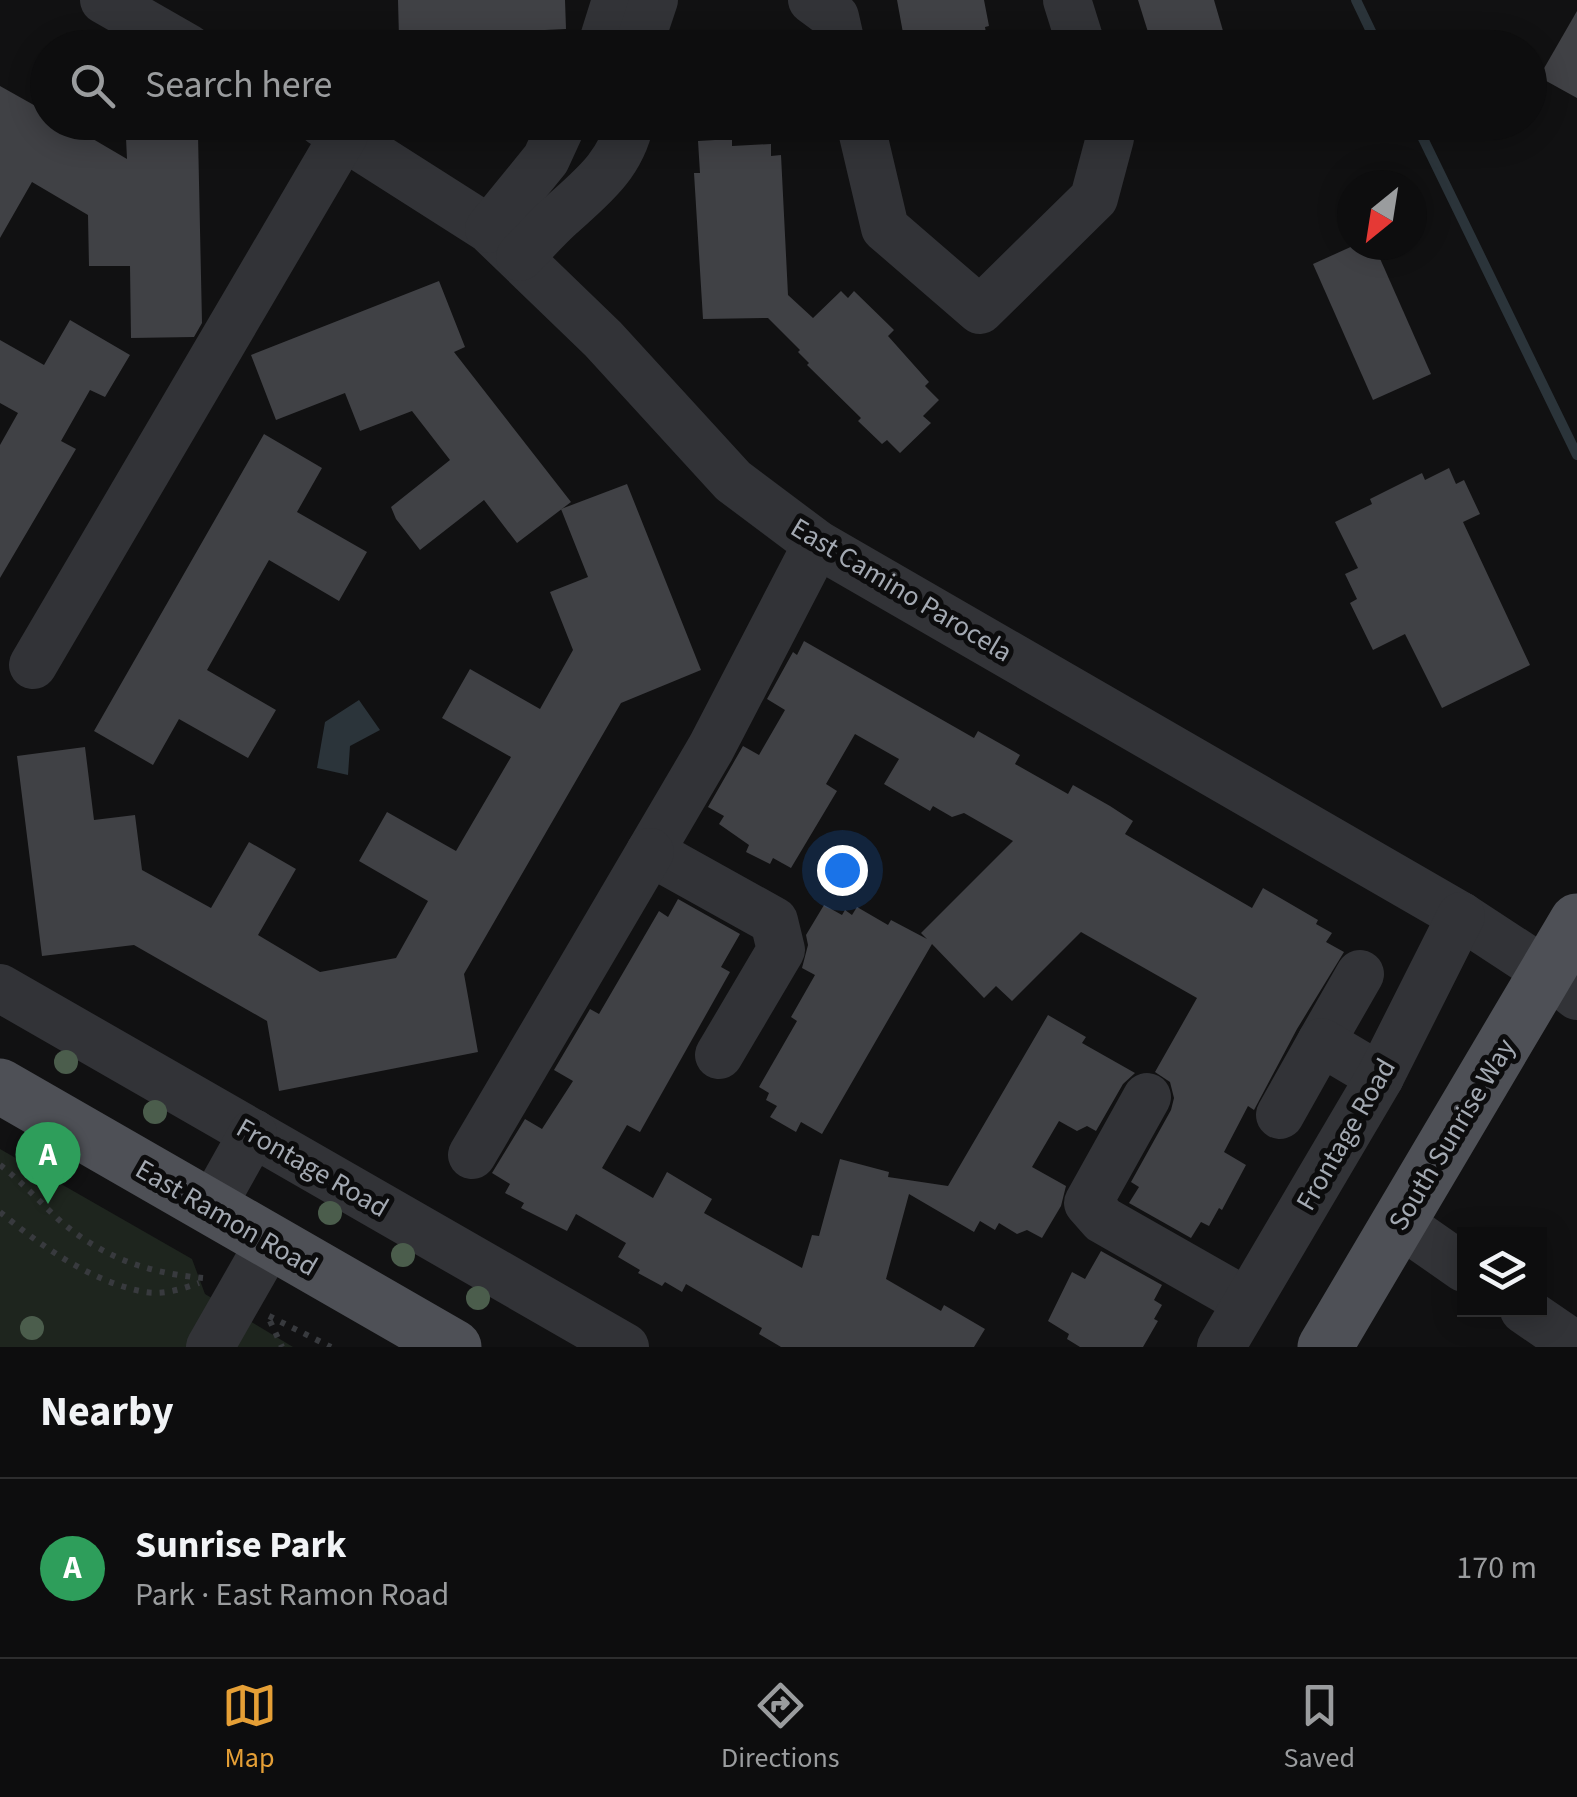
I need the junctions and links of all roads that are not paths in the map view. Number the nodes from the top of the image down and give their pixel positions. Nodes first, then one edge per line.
1 (104, 0) edge
2 (616, 0) edge
3 (654, 0) edge
4 (812, 0) edge
5 (1067, 0) edge
6 (156, 30) edge
7 (607, 30) edge
8 (644, 30) edge
9 (837, 30) edge
10 (1076, 30) edge
11 (327, 140) edge
12 (350, 140) edge
13 (555, 140) edge
14 (626, 140) edge
15 (864, 140) edge
16 (1109, 140) edge
17 (505, 243) junction
18 (818, 544) junction
19 (33, 665) dead end
20 (650, 852) junction
21 (1460, 916) junction
22 (1577, 921) edge
23 (1360, 974) dead end
24 (1562, 985) edge
25 (0, 988) edge
26 (1321, 1042) junction
27 (719, 1056) dead end
28 (1380, 1077) junction
29 (0, 1086) edge
30 (1147, 1097) dead end
31 (1280, 1115) dead end
32 (253, 1133) junction
33 (472, 1155) dead end
34 (211, 1208) junction
35 (1398, 1222) junction
36 (270, 1242) junction
37 (1457, 1263) edge
38 (1247, 1302) junction
39 (210, 1347) edge
40 (454, 1347) edge
41 (625, 1347) edge
42 (1221, 1347) edge
43 (1325, 1347) edge

1 - 6 street
2 - 7 street
3 - 8 street
4 - 9 street
5 - 10 street
11 - 19 street
12 - 17 street, East Camino Parocela
13 - 17 street
14 - 17 street
15 - 16 street
17 - 18 street, East Camino Parocela
18 - 20 street
18 - 21 street, East Camino Parocela
20 - 27 street
20 - 33 street
21 - 24 street, East Camino Parocela
21 - 28 street, Frontage Road
22 - 24 main road, South Sunrise Way
23 - 26 street
24 - 35 main road, South Sunrise Way
25 - 32 street, Frontage Road
26 - 28 street
26 - 31 street
28 - 38 street, Frontage Road
29 - 34 main road, East Ramon Road
30 - 38 street
32 - 34 street
32 - 41 street, Frontage Road
34 - 36 main road, East Ramon Road
35 - 37 street
35 - 43 main road, South Sunrise Way
36 - 39 street
36 - 40 main road, East Ramon Road
38 - 42 street, Frontage Road

